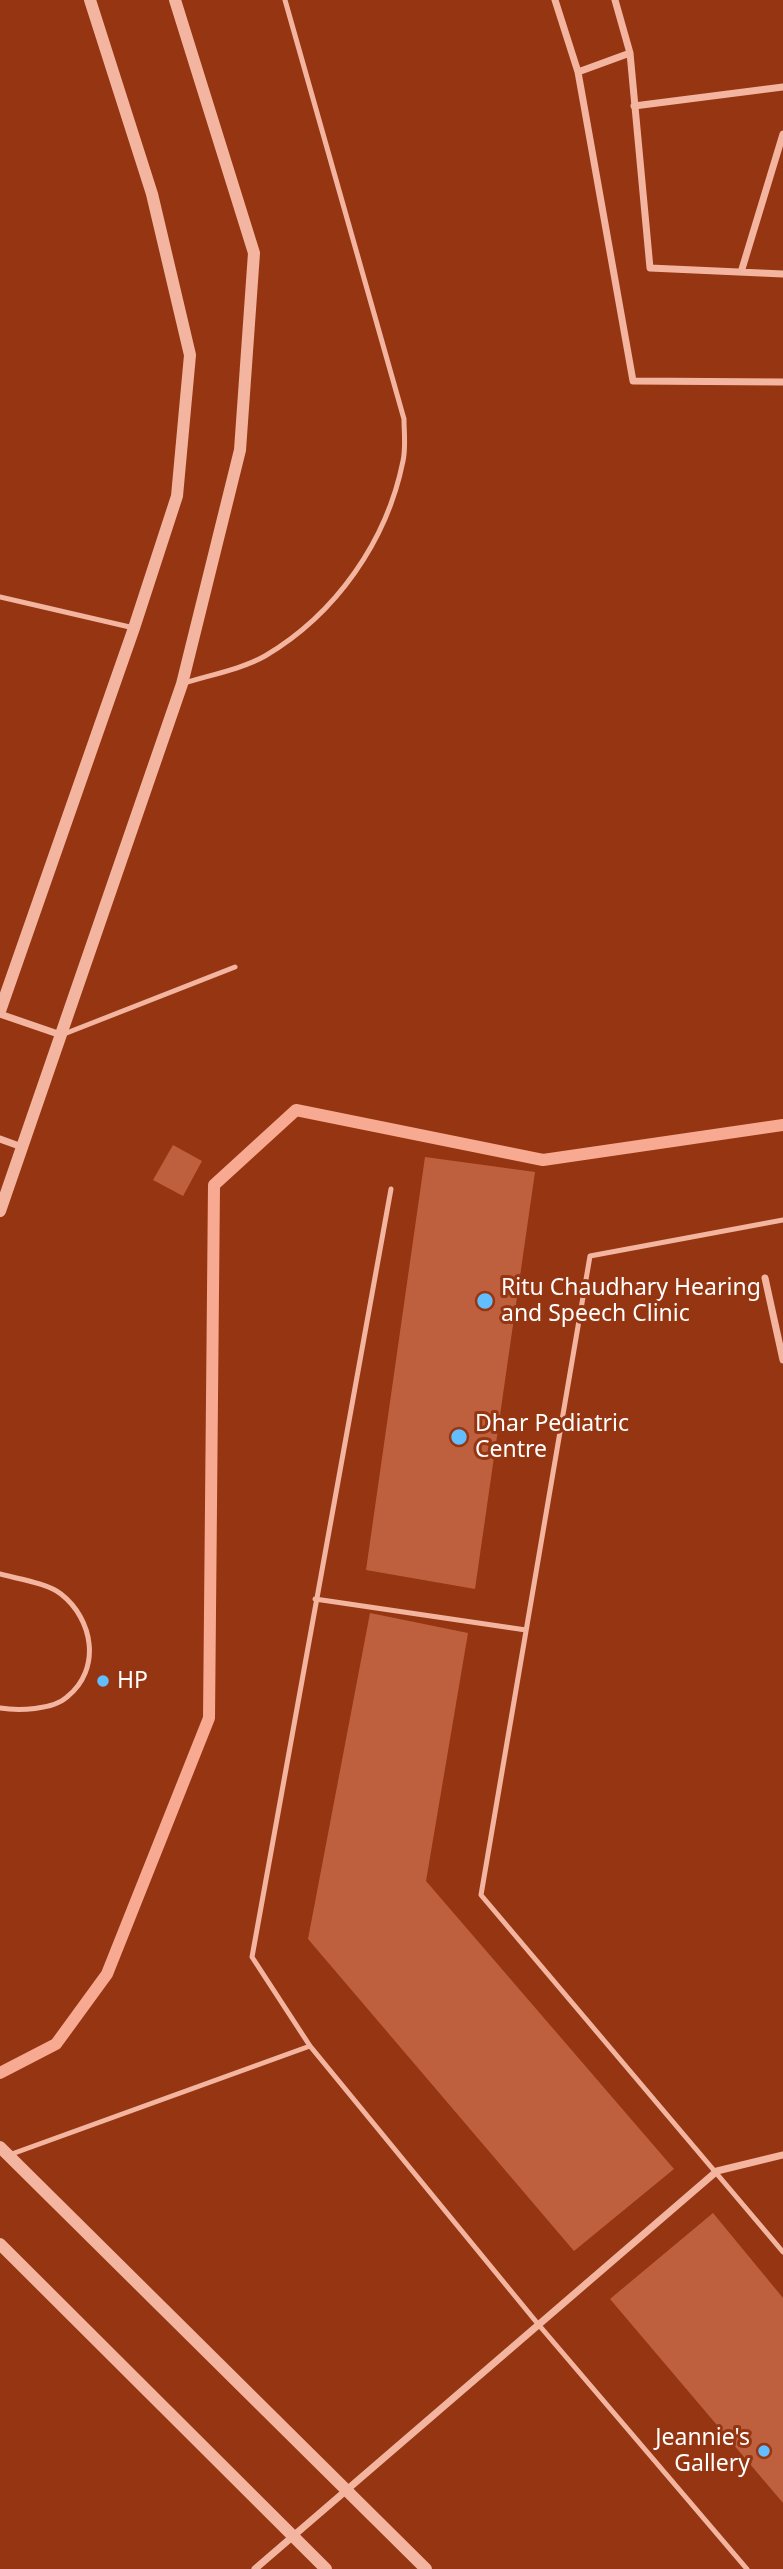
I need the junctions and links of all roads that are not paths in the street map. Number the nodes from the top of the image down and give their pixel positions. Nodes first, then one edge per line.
1 (90, 0) edge
2 (175, 0) edge
3 (285, 0) edge
4 (555, 0) edge
5 (615, 0) edge
6 (630, 53) junction
7 (578, 72) junction
8 (783, 87) edge
9 (634, 106) junction
10 (783, 134) edge
11 (742, 270) junction
12 (783, 274) edge
13 (783, 382) edge
14 (0, 597) edge
15 (134, 628) junction
16 (182, 684) junction
17 (235, 967) dead end
18 (0, 1013) edge
19 (61, 1035) junction
20 (0, 1139) edge
21 (22, 1147) junction
22 (391, 1189) dead end
23 (0, 1211) edge
24 (783, 1220) edge
25 (765, 1278) dead end
26 (783, 1360) edge
27 (0, 1574) edge
28 (315, 1599) junction
29 (526, 1630) junction
30 (0, 1708) edge
31 (310, 2046) junction
32 (4, 2151) edge
33 (783, 2155) edge
34 (717, 2171) junction
35 (0, 2244) edge
36 (783, 2252) edge
37 (538, 2324) junction
38 (346, 2490) junction
39 (293, 2536) junction
40 (256, 2569) edge
41 (326, 2569) edge
42 (426, 2569) edge
43 (747, 2569) edge

1 - 15 street
2 - 16 street
3 - 16 lane
4 - 7 street
5 - 6 street
6 - 7 street
6 - 9 street
7 - 13 street
8 - 9 street
9 - 11 street
10 - 11 street
11 - 12 street
14 - 15 lane
15 - 18 street
16 - 19 street
17 - 19 lane
18 - 19 street
19 - 21 street
20 - 21 street
21 - 23 street
22 - 28 lane
24 - 29 lane
25 - 26 street
27 - 30 lane
28 - 29 lane
28 - 31 lane
29 - 34 lane
31 - 32 lane
31 - 37 lane
32 - 38 street
33 - 34 street
34 - 36 lane
34 - 37 street
35 - 39 street
37 - 38 street
37 - 43 lane
38 - 39 street
38 - 42 street
39 - 40 street
39 - 41 street

